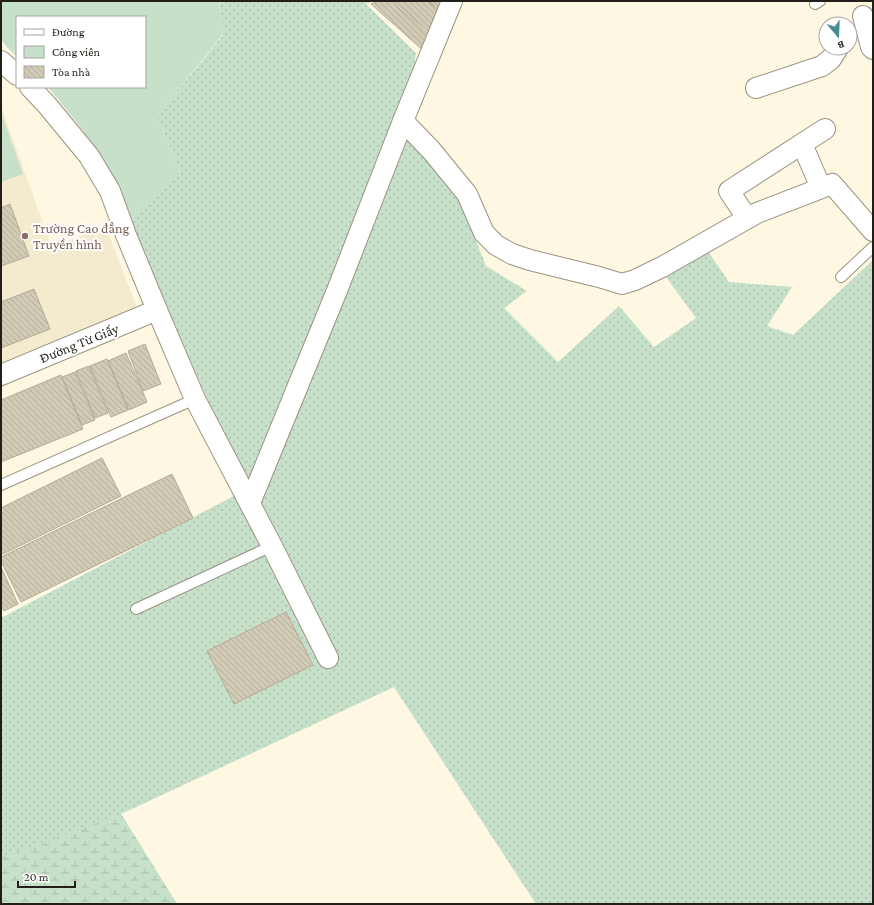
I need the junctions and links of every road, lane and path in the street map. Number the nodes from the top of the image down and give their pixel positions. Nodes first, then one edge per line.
1 (452, 1) edge
2 (862, 17) edge
3 (873, 49) edge
4 (833, 56) edge
5 (1, 61) edge
6 (16, 74) edge
7 (31, 88) edge
8 (756, 88) dead end
9 (403, 121) junction
10 (825, 129) dead end
11 (802, 144) junction
12 (821, 188) junction
13 (748, 218) junction
14 (873, 231) edge
15 (873, 247) edge
16 (840, 277) dead end
17 (157, 310) junction
18 (1, 375) edge
19 (195, 399) junction
20 (1, 485) edge
21 (250, 503) junction
22 (272, 546) junction
23 (136, 609) dead end
24 (328, 658) dead end

1 - 9 street
2 - 3 street
4 - 8 street
5 - 6 street
7 - 17 street
9 - 13 street
9 - 21 street
10 - 11 street
11 - 12 street
11 - 13 street
12 - 13 street
12 - 14 street
15 - 16 lane
17 - 18 street, Đường Từ Giấy
17 - 19 street
19 - 20 lane
19 - 21 street
21 - 22 street
22 - 23 lane
22 - 24 street

